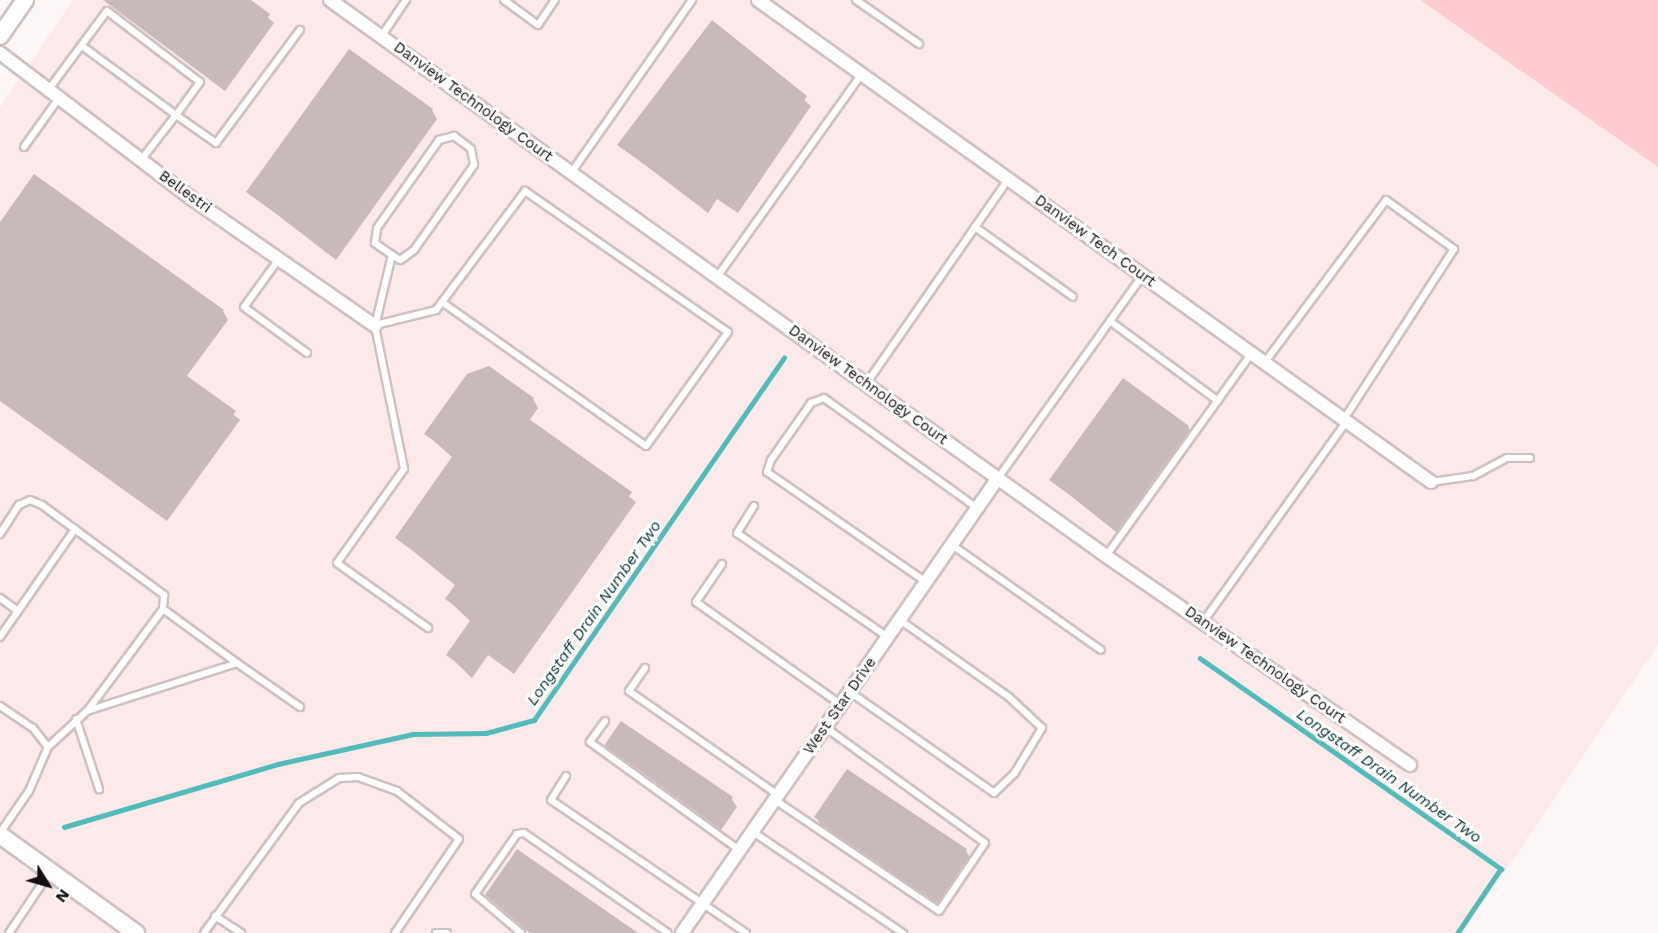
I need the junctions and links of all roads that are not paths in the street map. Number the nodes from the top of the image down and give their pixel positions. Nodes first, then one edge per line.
1 (25, 0) edge
2 (330, 0) edge
3 (406, 0) edge
4 (504, 0) edge
5 (555, 0) edge
6 (692, 0) edge
7 (758, 0) edge
8 (856, 0) edge
9 (346, 5) edge
10 (300, 30) dead end
11 (0, 36) edge
12 (381, 37) junction
13 (919, 44) dead end
14 (82, 45) junction
15 (0, 53) edge
16 (862, 74) junction
17 (49, 89) junction
18 (60, 98) junction
19 (176, 116) junction
20 (24, 147) dead end
21 (141, 160) junction
22 (571, 173) junction
23 (1008, 179) junction
24 (975, 227) junction
25 (392, 255) junction
26 (279, 258) junction
27 (1142, 275) junction
28 (717, 277) junction
29 (1073, 297) dead end
30 (442, 302) junction
31 (1110, 321) junction
32 (375, 326) junction
33 (307, 353) dead end
34 (1252, 353) junction
35 (1264, 363) junction
36 (866, 384) junction
37 (1218, 401) junction
38 (1345, 420) junction
39 (1530, 458) dead end
40 (998, 478) junction
41 (1431, 482) joint
42 (754, 507) dead end
43 (978, 508) junction
44 (75, 529) junction
45 (0, 534) edge
46 (952, 545) junction
47 (1106, 556) junction
48 (722, 564) dead end
49 (926, 582) junction
50 (0, 598) edge
51 (163, 609) junction
52 (18, 611) junction
53 (900, 620) junction
54 (1203, 622) junction
55 (428, 628) dead end
56 (0, 637) edge
57 (888, 637) junction
58 (1101, 650) dead end
59 (237, 663) junction
60 (645, 668) dead end
61 (850, 692) junction
62 (841, 705) junction
63 (0, 706) edge
64 (300, 707) dead end
65 (87, 711) junction
66 (76, 719) junction
67 (605, 721) dead end
68 (825, 727) junction
69 (48, 747) junction
70 (1410, 765) dead end
71 (566, 776) dead end
72 (99, 789) dead end
73 (776, 798) junction
74 (753, 832) junction
75 (0, 834) edge
76 (739, 851) junction
77 (50, 871) junction
78 (703, 903) junction
79 (215, 916) junction
80 (9, 933) edge
81 (136, 933) edge
82 (204, 933) edge
83 (241, 933) edge
84 (395, 933) edge
85 (436, 933) edge
86 (447, 933) edge
87 (520, 933) edge
88 (668, 933) edge
89 (682, 933) edge
90 (746, 933) edge
91 (903, 933) edge

1 - 11 street
2 - 9 street, Danview Technology Court
3 - 12 lane
4 - 5 lane
6 - 22 lane
7 - 16 street, Danview Tech Court
8 - 13 lane
9 - 12 street, Danview Technology Court
10 - 19 lane
12 - 22 street, Danview Technology Court
14 - 17 lane
14 - 19 lane
14 - 19 lane
15 - 17 street, Bellestri
16 - 23 street, Danview Tech Court
16 - 28 lane
17 - 18 street, Bellestri
18 - 20 lane
18 - 21 street, Bellestri
19 - 21 lane
21 - 26 street, Bellestri
22 - 28 street, Danview Technology Court
23 - 24 lane
23 - 27 street, Danview Tech Court
24 - 29 lane
24 - 36 lane
25 - 25 lane
25 - 32 lane
26 - 32 street, Bellestri
26 - 33 lane
27 - 31 lane
27 - 34 street, Danview Tech Court
28 - 36 street, Danview Technology Court
30 - 30 lane
30 - 32 lane
31 - 37 lane
31 - 40 lane
32 - 55 lane
34 - 35 street, Danview Tech Court
34 - 37 lane
35 - 38 street, Danview Tech Court
35 - 38 lane
36 - 40 street, Danview Technology Court
37 - 47 lane
38 - 41 street, Danview Tech Court
38 - 54 lane
39 - 41 lane
40 - 43 street, West Star Drive
40 - 47 street, Danview Technology Court
42 - 57 lane
43 - 46 street, West Star Drive
43 - 49 lane
44 - 45 lane
44 - 51 lane
44 - 52 lane
46 - 49 street, West Star Drive
46 - 58 lane
47 - 54 street, Danview Technology Court
48 - 62 lane
49 - 53 street, West Star Drive
50 - 52 lane
51 - 59 lane
51 - 65 lane
52 - 56 lane
53 - 57 street, West Star Drive
53 - 61 lane
54 - 70 street, Danview Technology Court
57 - 61 street, West Star Drive
59 - 64 lane
59 - 65 lane
60 - 73 lane
61 - 62 street, West Star Drive
62 - 68 street, West Star Drive
63 - 69 lane
65 - 66 lane
66 - 69 lane
66 - 72 lane
67 - 76 lane
68 - 73 street, West Star Drive
68 - 73 lane
69 - 75 lane
71 - 78 lane
73 - 74 street, West Star Drive
74 - 76 street, West Star Drive
74 - 91 lane
75 - 77 street
76 - 78 street, West Star Drive
77 - 80 lane
77 - 81 street
78 - 89 street, West Star Drive
78 - 90 lane
79 - 82 lane
79 - 83 lane
79 - 84 lane
85 - 86 lane
87 - 88 lane

